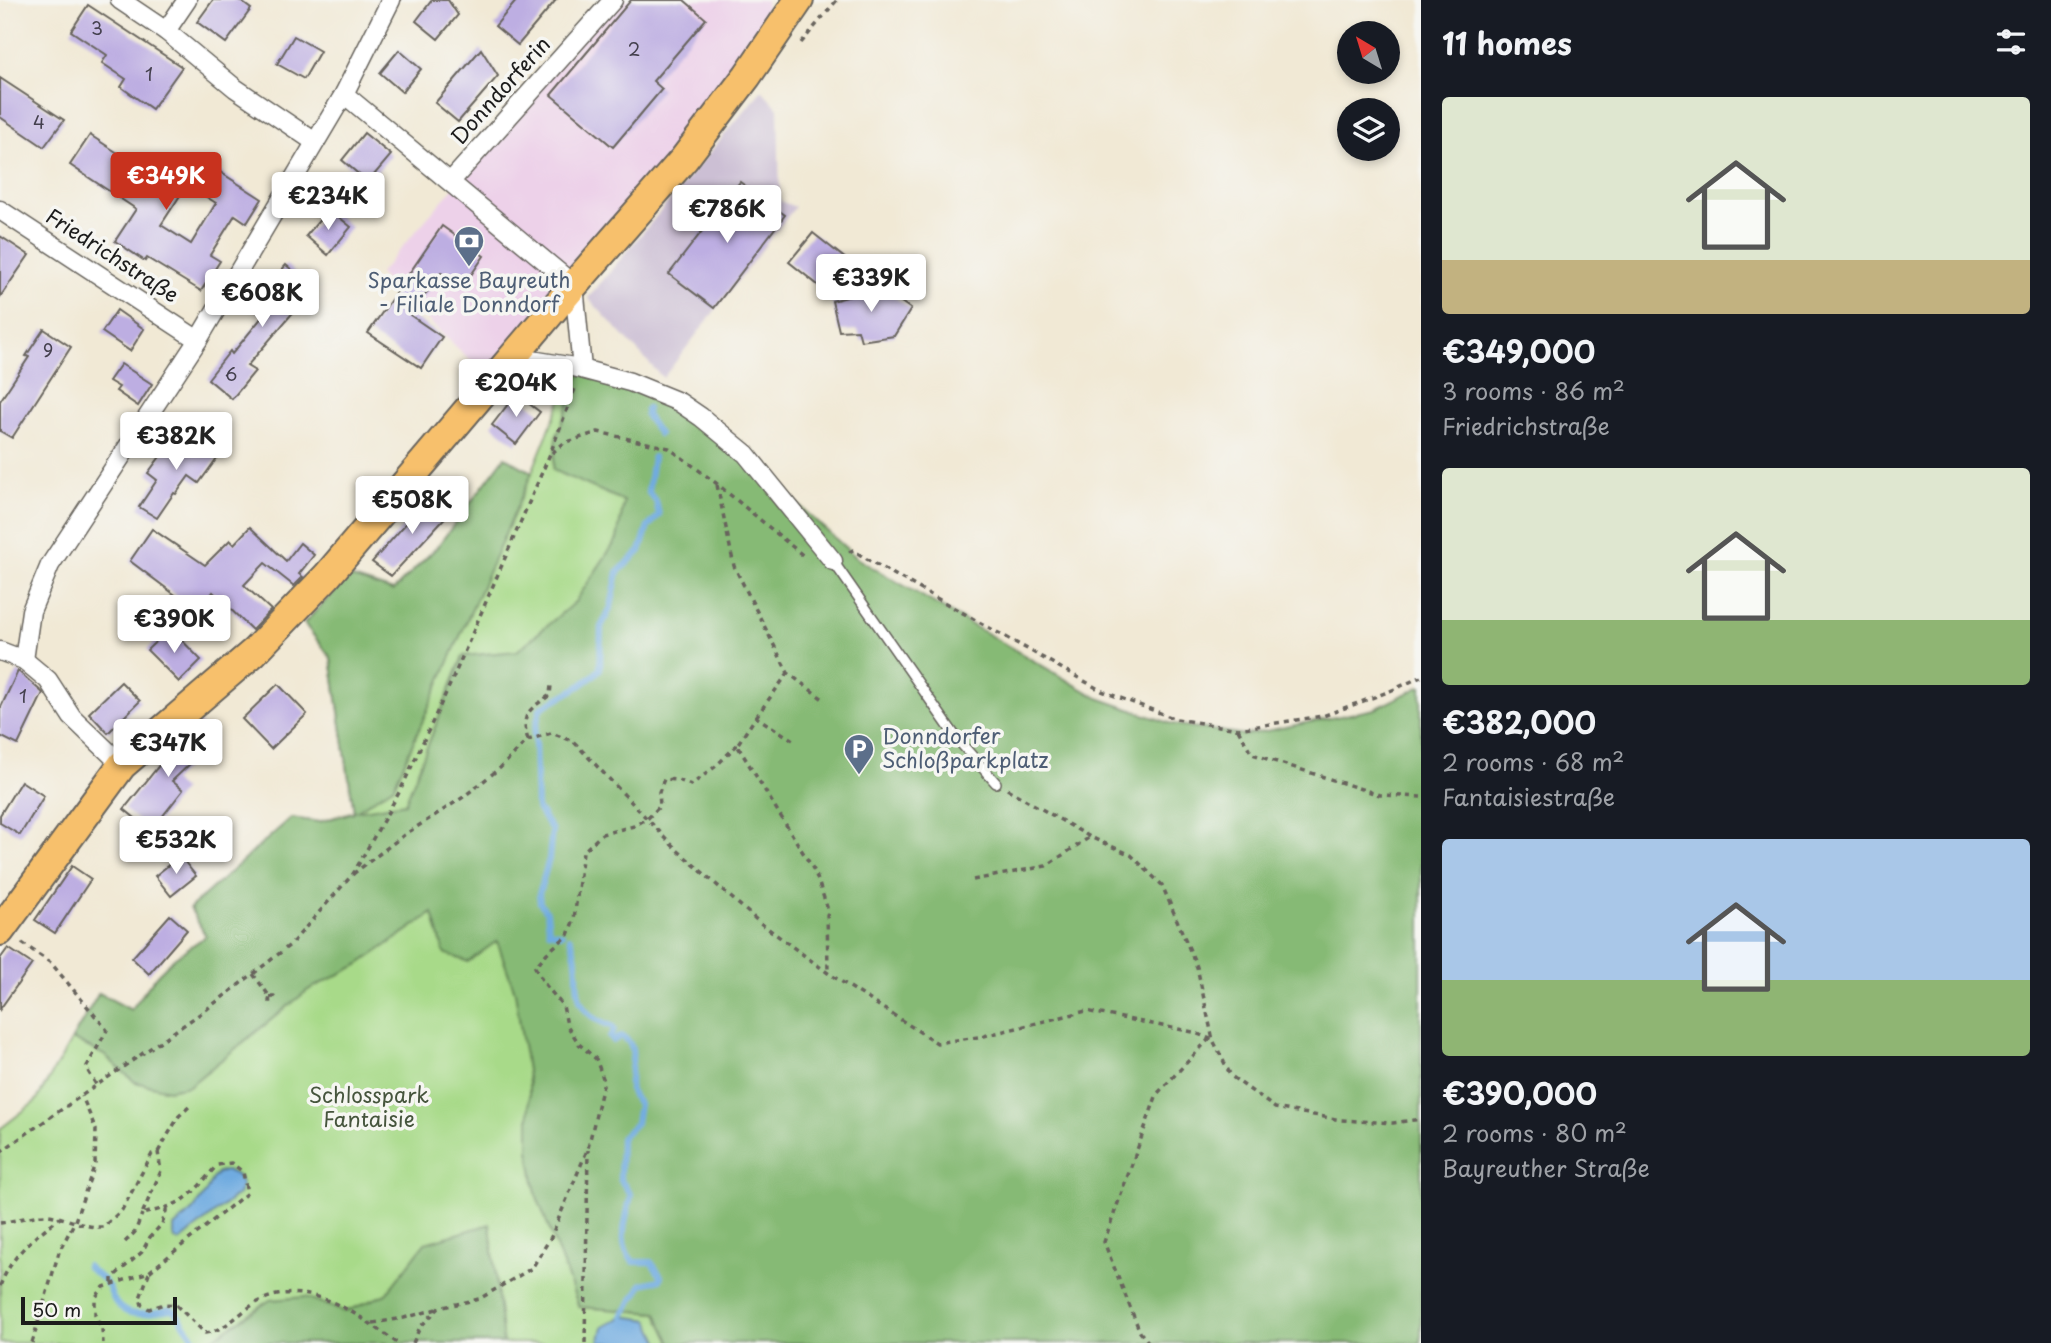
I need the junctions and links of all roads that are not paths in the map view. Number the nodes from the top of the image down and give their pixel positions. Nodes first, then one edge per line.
1 (120, 0) edge
2 (187, 0) edge
3 (391, 0) edge
4 (613, 0) edge
5 (799, 0) edge
6 (166, 31) junction
7 (344, 94) junction
8 (315, 142) junction
9 (451, 181) junction
10 (0, 210) edge
11 (574, 285) junction
12 (198, 340) junction
13 (513, 357) junction
14 (582, 369) junction
15 (833, 561) joint
16 (0, 651) edge
17 (24, 660) junction
18 (122, 765) junction
19 (996, 783) road end
20 (1, 930) edge

1 - 6 street
2 - 6 street
3 - 7 street
4 - 9 street, Donndorferin
5 - 11 main road
6 - 8 street
7 - 8 street
7 - 9 street
8 - 12 street
9 - 11 street
10 - 12 street, Friedrichstraße
11 - 13 main road
11 - 14 street
12 - 17 street
13 - 14 street
13 - 18 main road
14 - 15 street
15 - 19 lane
16 - 17 street
17 - 18 street
18 - 20 main road

